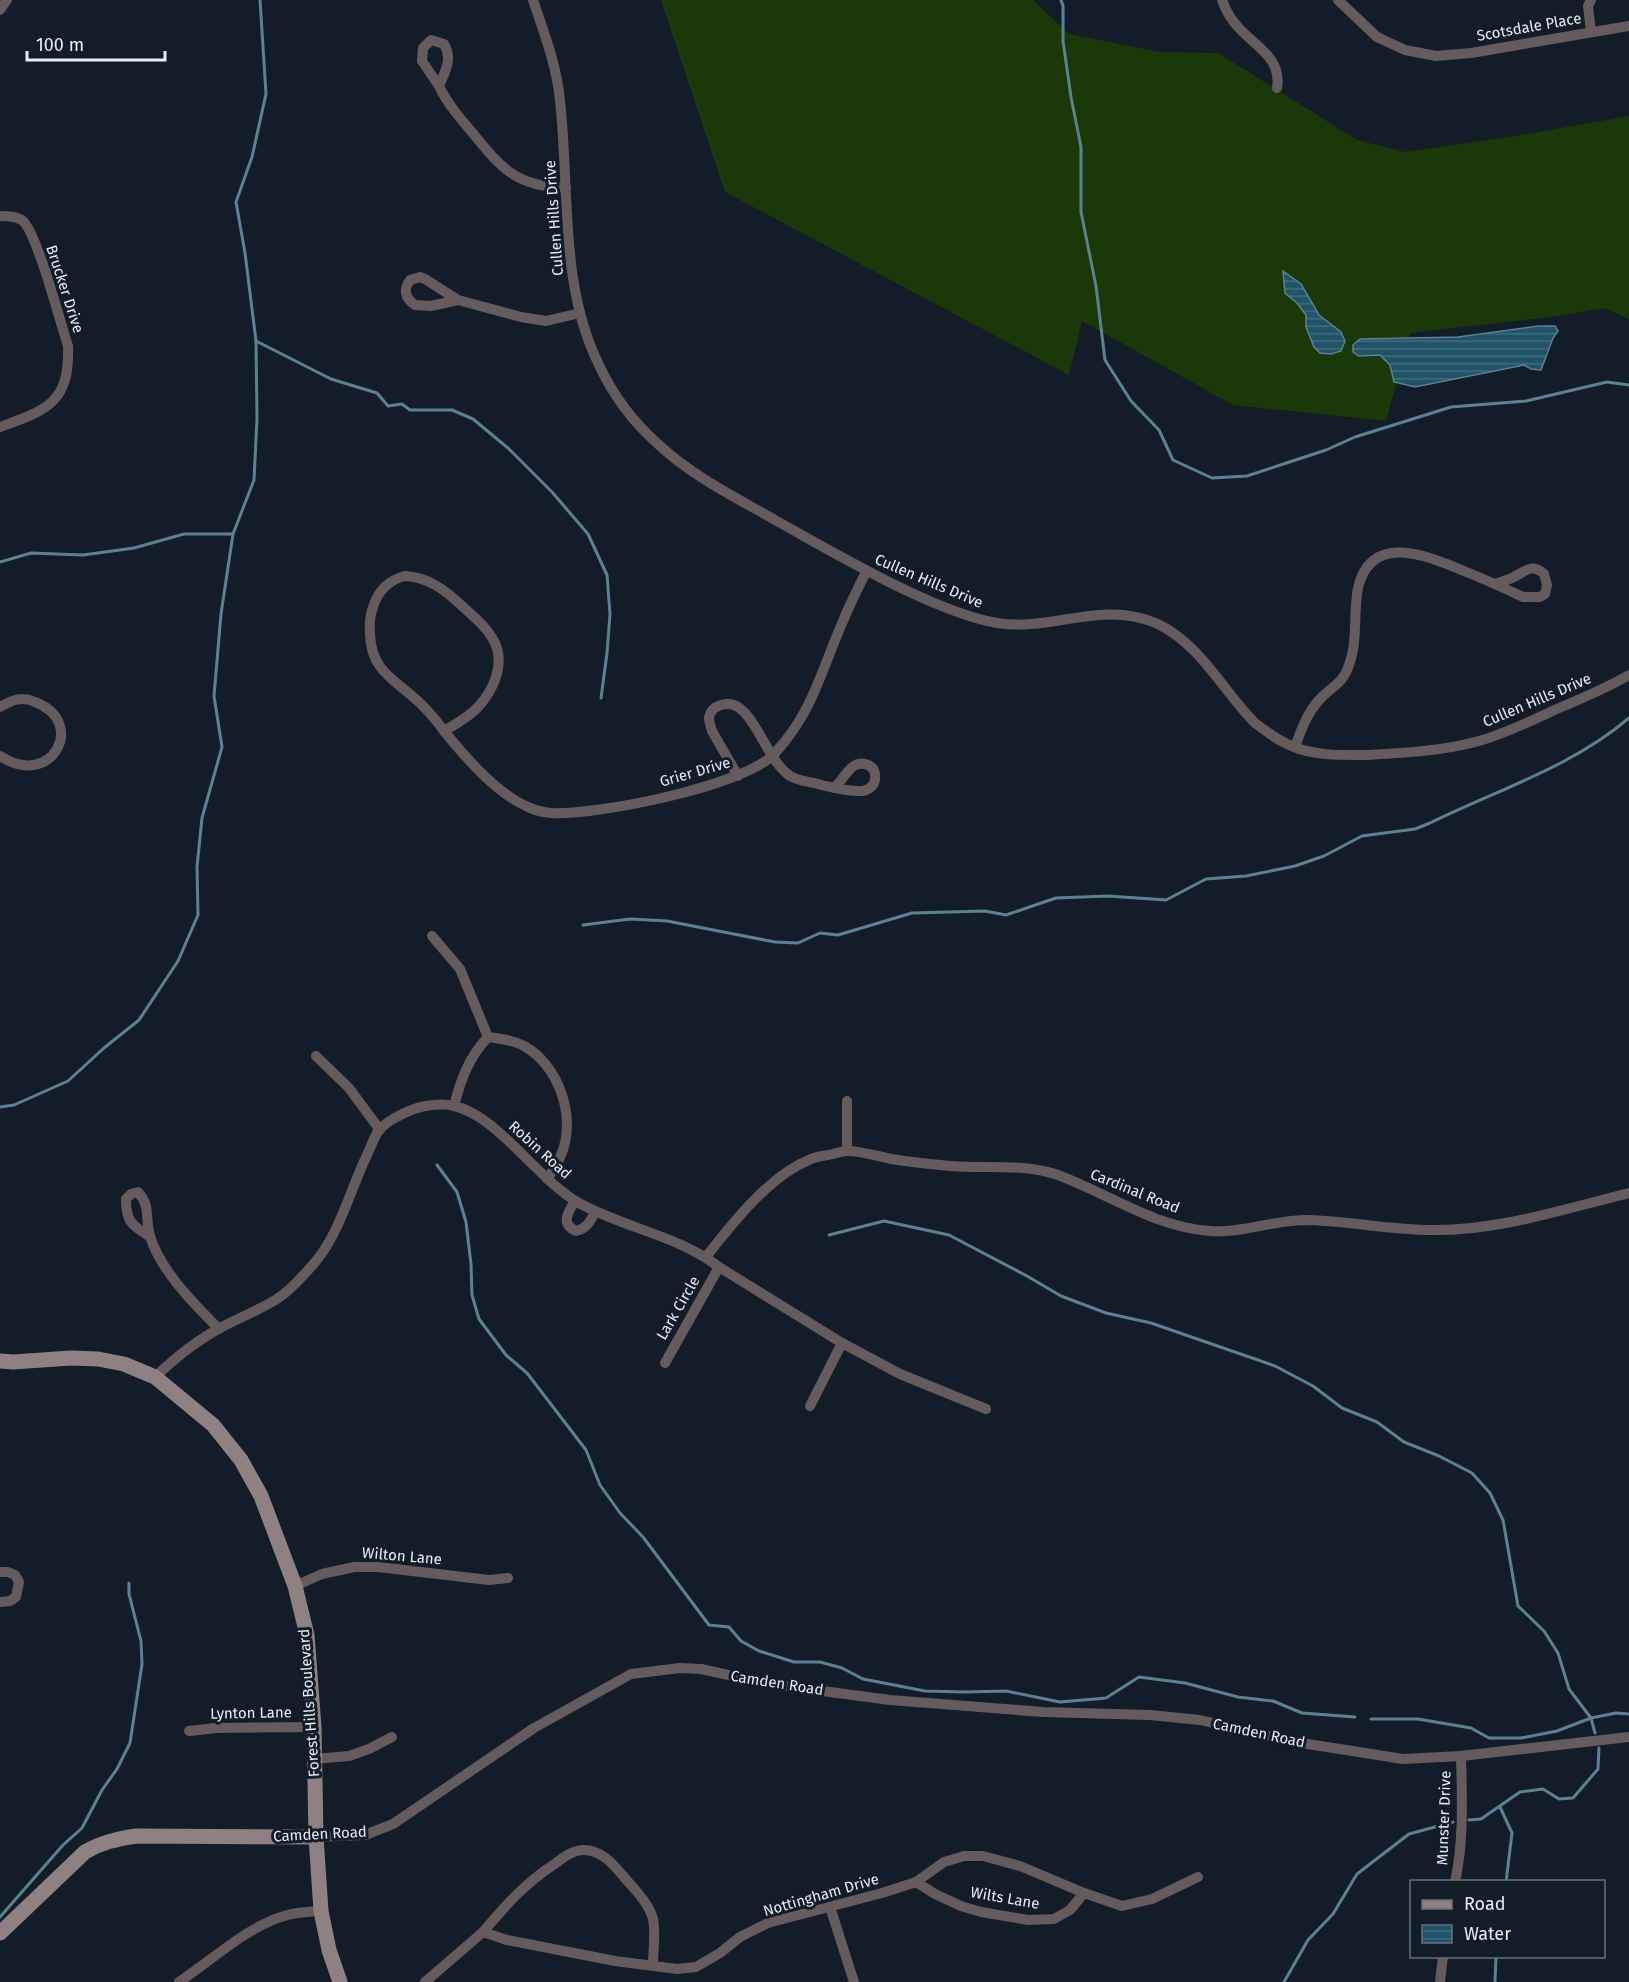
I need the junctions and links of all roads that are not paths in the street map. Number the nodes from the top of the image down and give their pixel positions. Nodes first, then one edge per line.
1 (7, 0) edge
2 (533, 0) edge
3 (1222, 0) edge
4 (1338, 0) edge
5 (1587, 2) edge
6 (0, 10) edge
7 (1629, 26) edge
8 (1591, 31) junction
9 (439, 86) dead end
10 (1277, 88) dead end
11 (566, 188) junction
12 (0, 216) edge
13 (458, 300) dead end
14 (580, 313) junction
15 (0, 427) edge
16 (866, 572) junction
17 (1495, 584) dead end
18 (1629, 675) edge
19 (0, 707) edge
20 (444, 731) junction
21 (1295, 747) junction
22 (0, 756) edge
23 (772, 756) junction
24 (738, 776) junction
25 (834, 788) dead end
26 (432, 936) dead end
27 (488, 1037) junction
28 (316, 1056) dead end
29 (847, 1101) dead end
30 (454, 1106) junction
31 (380, 1130) junction
32 (847, 1151) junction
33 (548, 1179) junction
34 (1629, 1193) edge
35 (575, 1201) junction
36 (595, 1212) junction
37 (150, 1236) dead end
38 (706, 1257) junction
39 (719, 1267) junction
40 (219, 1329) junction
41 (842, 1343) junction
42 (0, 1361) edge
43 (665, 1363) dead end
44 (155, 1377) junction
45 (810, 1406) dead end
46 (986, 1409) dead end
47 (0, 1572) edge
48 (508, 1578) dead end
49 (295, 1586) junction
50 (0, 1602) edge
51 (314, 1727) junction
52 (189, 1731) dead end
53 (392, 1737) dead end
54 (1629, 1737) edge
55 (1461, 1756) junction
56 (314, 1759) junction
57 (316, 1837) junction
58 (1198, 1877) dead end
59 (1455, 1880) edge
60 (916, 1882) junction
61 (1084, 1893) junction
62 (830, 1906) junction
63 (321, 1911) junction
64 (483, 1932) junction
65 (0, 1933) edge
66 (1443, 1958) edge
67 (653, 1965) junction
68 (179, 1982) edge
69 (340, 1982) edge
70 (425, 1982) edge
71 (854, 1982) edge
72 (1440, 1982) edge

1 - 6 street
2 - 11 street, Cullen Hills Drive
3 - 10 street
4 - 8 street, Scotsdale Place
5 - 8 street
7 - 8 street, Scotsdale Place
9 - 11 street
11 - 14 street, Cullen Hills Drive
12 - 15 street, Brucker Drive
13 - 14 street
14 - 16 street, Cullen Hills Drive
16 - 21 street, Cullen Hills Drive
16 - 23 street, Grier Drive
17 - 21 street
18 - 21 street, Cullen Hills Drive
19 - 22 street
20 - 20 street, Grier Drive
20 - 24 street, Grier Drive
23 - 24 street, Grier Drive
23 - 24 street
23 - 25 street
26 - 27 street
27 - 30 street
27 - 33 street
28 - 31 street
29 - 32 street
30 - 31 street, Robin Road
30 - 33 street, Robin Road
31 - 40 street, Robin Road
32 - 34 street, Cardinal Road
32 - 38 street, Cardinal Road
33 - 35 street, Robin Road
35 - 36 street, Robin Road
35 - 36 street
36 - 38 street, Robin Road
37 - 40 street
38 - 39 street, Robin Road
39 - 41 street, Robin Road
39 - 43 street, Lark Circle
40 - 44 street, Robin Road
41 - 45 street
41 - 46 street, Robin Road
42 - 44 main road, Forest Hills Boulevard
44 - 49 main road, Forest Hills Boulevard
47 - 50 street
48 - 49 street, Wilton Lane
49 - 51 main road, Forest Hills Boulevard
51 - 52 street, Lynton Lane
51 - 56 main road, Forest Hills Boulevard
53 - 56 street
54 - 55 street, Camden Road
55 - 57 street, Camden Road
55 - 59 street, Munster Drive
56 - 57 main road, Forest Hills Boulevard
57 - 63 main road, Forest Hills Boulevard
57 - 65 main road, Camden Road
58 - 61 street, Nottingham Drive
60 - 61 street, Nottingham Drive
60 - 61 street, Wilts Lane
60 - 62 street, Nottingham Drive
62 - 67 street, Nottingham Drive
62 - 71 street
63 - 68 street
63 - 69 main road, Forest Hills Boulevard
64 - 67 street, Nottingham Drive
64 - 67 street
64 - 70 street
66 - 72 street

